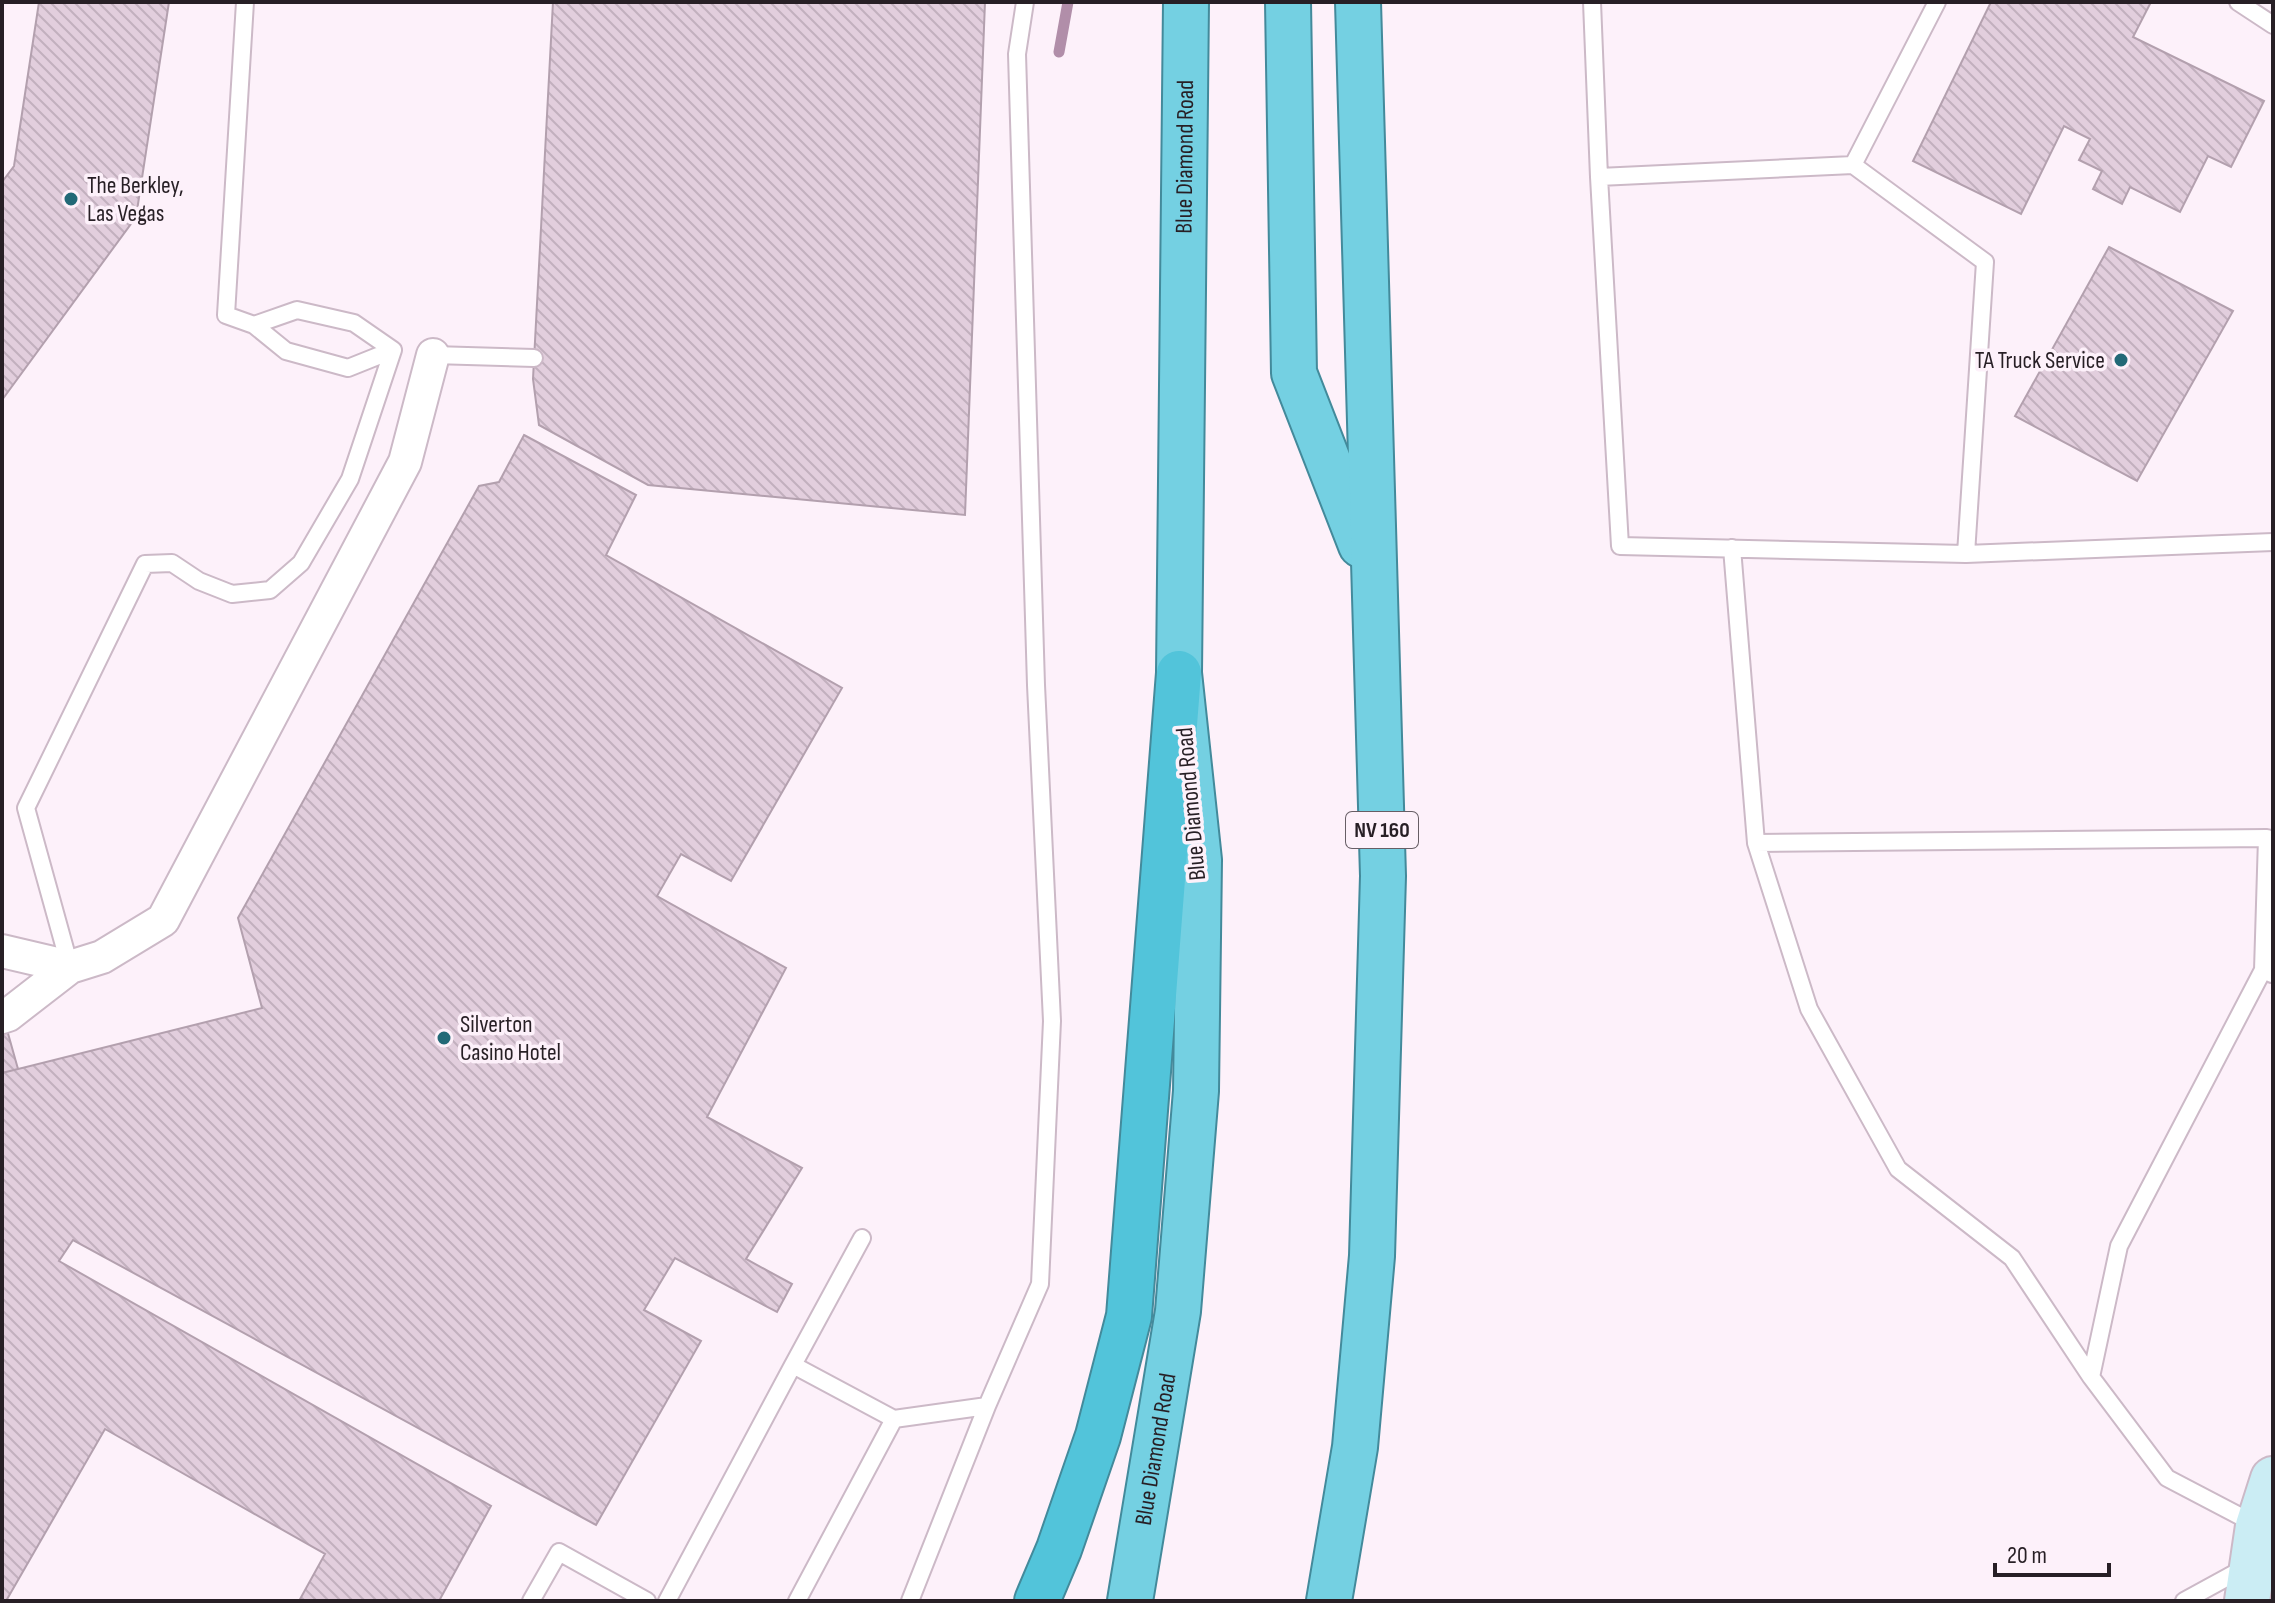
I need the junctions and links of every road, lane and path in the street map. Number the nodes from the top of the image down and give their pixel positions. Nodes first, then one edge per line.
1 (245, 2) edge
2 (1025, 2) edge
3 (1186, 2) edge
4 (1288, 2) edge
5 (1358, 2) edge
6 (1592, 2) edge
7 (1937, 2) edge
8 (2238, 2) edge
9 (2273, 25) edge
10 (1853, 165) junction
11 (1599, 177) junction
12 (254, 325) junction
13 (393, 350) junction
14 (433, 355) joint
15 (534, 358) dead end
16 (2273, 542) edge
17 (1732, 548) junction
18 (1966, 554) junction
19 (1373, 577) junction
20 (1179, 673) junction
21 (1756, 843) junction
22 (2, 951) edge
23 (70, 967) junction
24 (2268, 972) edge
25 (2, 1017) edge
26 (862, 1238) dead end
27 (793, 1365) junction
28 (2091, 1377) junction
29 (987, 1406) junction
30 (894, 1419) junction
31 (2273, 1479) edge
32 (2253, 1563) edge
33 (531, 1601) edge
34 (647, 1601) edge
35 (667, 1601) edge
36 (797, 1601) edge
37 (910, 1601) edge
38 (1037, 1601) edge
39 (1130, 1601) edge
40 (1329, 1601) edge
41 (2184, 1601) edge

1 - 12 lane
2 - 29 lane
3 - 20 highway, Blue Diamond Road
4 - 19 highway
5 - 19 highway, NV 160
6 - 11 lane
7 - 10 lane
8 - 9 lane
10 - 11 lane
10 - 18 lane
11 - 17 lane
12 - 13 lane
12 - 13 lane
13 - 23 lane
14 - 15 lane
14 - 23 street
16 - 18 lane
17 - 18 lane
17 - 21 lane
19 - 40 highway, NV 160
20 - 38 highway
20 - 39 highway, Blue Diamond Road
21 - 24 lane
21 - 28 lane
22 - 23 street
23 - 25 street
24 - 28 lane
26 - 27 lane
27 - 30 lane
27 - 35 lane
28 - 32 lane
29 - 30 lane
29 - 37 lane
30 - 36 lane
31 - 32 main road
32 - 41 lane
33 - 34 lane

